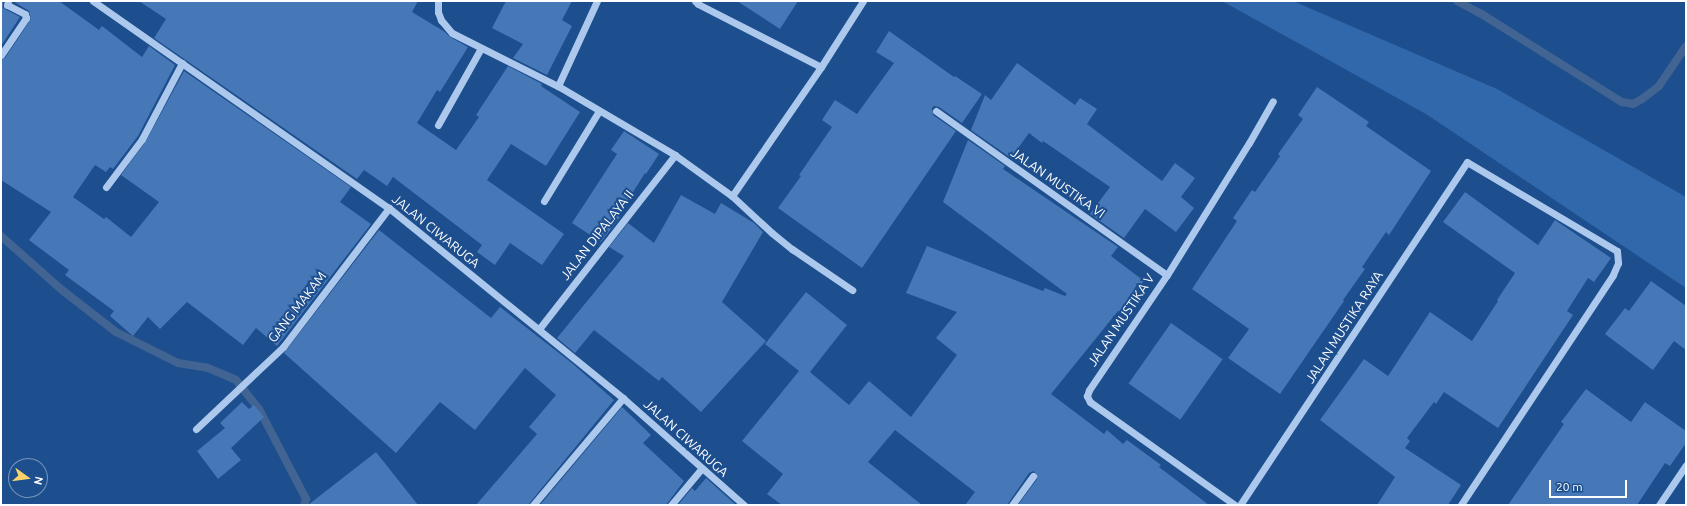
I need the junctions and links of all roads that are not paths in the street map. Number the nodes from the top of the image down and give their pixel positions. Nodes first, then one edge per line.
1 (8, 1) edge
2 (93, 1) edge
3 (438, 1) edge
4 (598, 1) edge
5 (695, 1) edge
6 (863, 1) edge
7 (481, 48) junction
8 (1, 55) edge
9 (182, 63) junction
10 (821, 67) junction
11 (558, 86) junction
12 (1273, 101) dead end
13 (599, 111) junction
14 (936, 111) dead end
15 (438, 125) dead end
16 (675, 155) junction
17 (106, 188) dead end
18 (732, 196) junction
19 (544, 201) dead end
20 (389, 208) junction
21 (1167, 275) junction
22 (852, 290) dead end
23 (539, 329) junction
24 (623, 398) junction
25 (196, 429) dead end
26 (1686, 466) edge
27 (702, 468) junction
28 (1033, 476) dead end
29 (532, 505) edge
30 (671, 505) edge
31 (744, 505) edge
32 (1012, 505) edge
33 (1235, 505) edge
34 (1240, 505) edge
35 (1461, 505) edge
36 (1659, 505) edge

1 - 8 street
2 - 9 street, JALAN CIWARUGA
3 - 7 street
4 - 11 street
5 - 10 street
6 - 10 street
7 - 11 street
7 - 15 street
9 - 17 street
9 - 20 street, JALAN CIWARUGA
10 - 18 street
11 - 13 street
12 - 21 street, JALAN MUSTIKA V
13 - 16 street
13 - 19 street
14 - 21 street, JALAN MUSTIKA VI
16 - 18 street
16 - 23 street, JALAN DIPALAYA II
18 - 22 street
20 - 23 street, JALAN CIWARUGA
20 - 25 street, GANG MAKAM
21 - 33 street, JALAN MUSTIKA V
23 - 24 street, JALAN CIWARUGA
24 - 27 street, JALAN CIWARUGA
24 - 29 street
26 - 36 street
27 - 30 street
27 - 31 street, JALAN CIWARUGA
28 - 32 street
34 - 35 street, JALAN MUSTIKA RAYA

